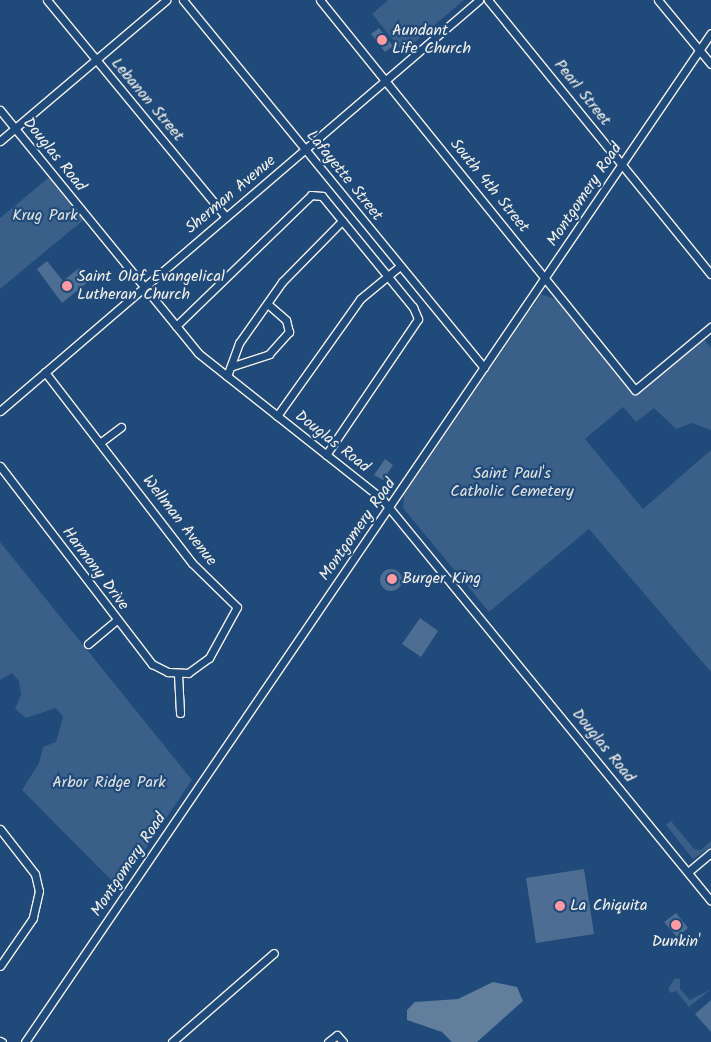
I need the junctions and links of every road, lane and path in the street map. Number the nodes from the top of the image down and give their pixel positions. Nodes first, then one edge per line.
1 (48, 0) edge
2 (166, 0) edge
3 (183, 0) edge
4 (320, 0) edge
5 (479, 0) edge
6 (488, 0) edge
7 (658, 0) edge
8 (711, 33) edge
9 (699, 50) junction
10 (97, 60) junction
11 (711, 64) edge
12 (386, 82) junction
13 (0, 110) edge
14 (15, 129) junction
15 (0, 141) edge
16 (305, 150) junction
17 (623, 164) junction
18 (226, 217) junction
19 (342, 221) junction
20 (400, 266) junction
21 (711, 274) edge
22 (387, 276) junction
23 (545, 277) junction
24 (145, 287) junction
25 (269, 305) junction
26 (176, 326) junction
27 (711, 327) edge
28 (233, 366) junction
29 (484, 368) junction
30 (45, 372) junction
31 (227, 376) junction
32 (0, 411) edge
33 (277, 416) junction
34 (121, 427) dead end
35 (101, 442) junction
36 (326, 455) junction
37 (0, 466) edge
38 (389, 507) junction
39 (117, 620) junction
40 (88, 644) dead end
41 (178, 674) junction
42 (180, 713) dead end
43 (0, 828) edge
44 (711, 853) edge
45 (688, 872) junction
46 (711, 900) edge
47 (274, 953) dead end
48 (0, 966) edge
49 (25, 1042) edge
50 (172, 1042) edge
51 (328, 1042) edge
52 (343, 1042) edge

1 - 10 street, Lebanon Street
2 - 10 street
3 - 16 street, Lafayette Street
4 - 12 street, South 4th Street
5 - 12 street, Sherman Avenue
6 - 17 street, Pearl Street
7 - 9 street
8 - 9 street, Montgomery Road
9 - 11 street
9 - 17 street, Montgomery Road
10 - 14 street
10 - 18 street, Lebanon Street
12 - 16 street, Sherman Avenue
12 - 23 street, South 4th Street
13 - 14 street, Douglas Road
14 - 15 street
14 - 24 street, Douglas Road
16 - 18 street, Sherman Avenue
16 - 20 street, Lafayette Street
17 - 21 street, Pearl Street
17 - 23 street, Montgomery Road
18 - 24 street, Sherman Avenue
19 - 22 street
19 - 25 street
19 - 26 street
20 - 22 street
20 - 29 street, Lafayette Street
22 - 33 street
22 - 36 street
23 - 27 street, South 4th Street
23 - 29 street, Montgomery Road
24 - 26 street, Douglas Road
24 - 30 street, Sherman Avenue
25 - 28 street
25 - 28 street
26 - 31 street, Douglas Road
28 - 31 street
29 - 38 street, Montgomery Road
30 - 32 street, Sherman Avenue
30 - 35 street, Wellman Avenue
31 - 33 street, Douglas Road
33 - 36 street, Douglas Road
34 - 35 street
35 - 41 street, Wellman Avenue
36 - 38 street, Douglas Road
37 - 39 street, Harmony Drive
38 - 45 street, Douglas Road
38 - 49 street, Montgomery Road
39 - 40 street
39 - 41 street, Harmony Drive
41 - 42 street
43 - 48 street
44 - 45 street
45 - 46 street, Douglas Road
47 - 50 street
51 - 52 street

